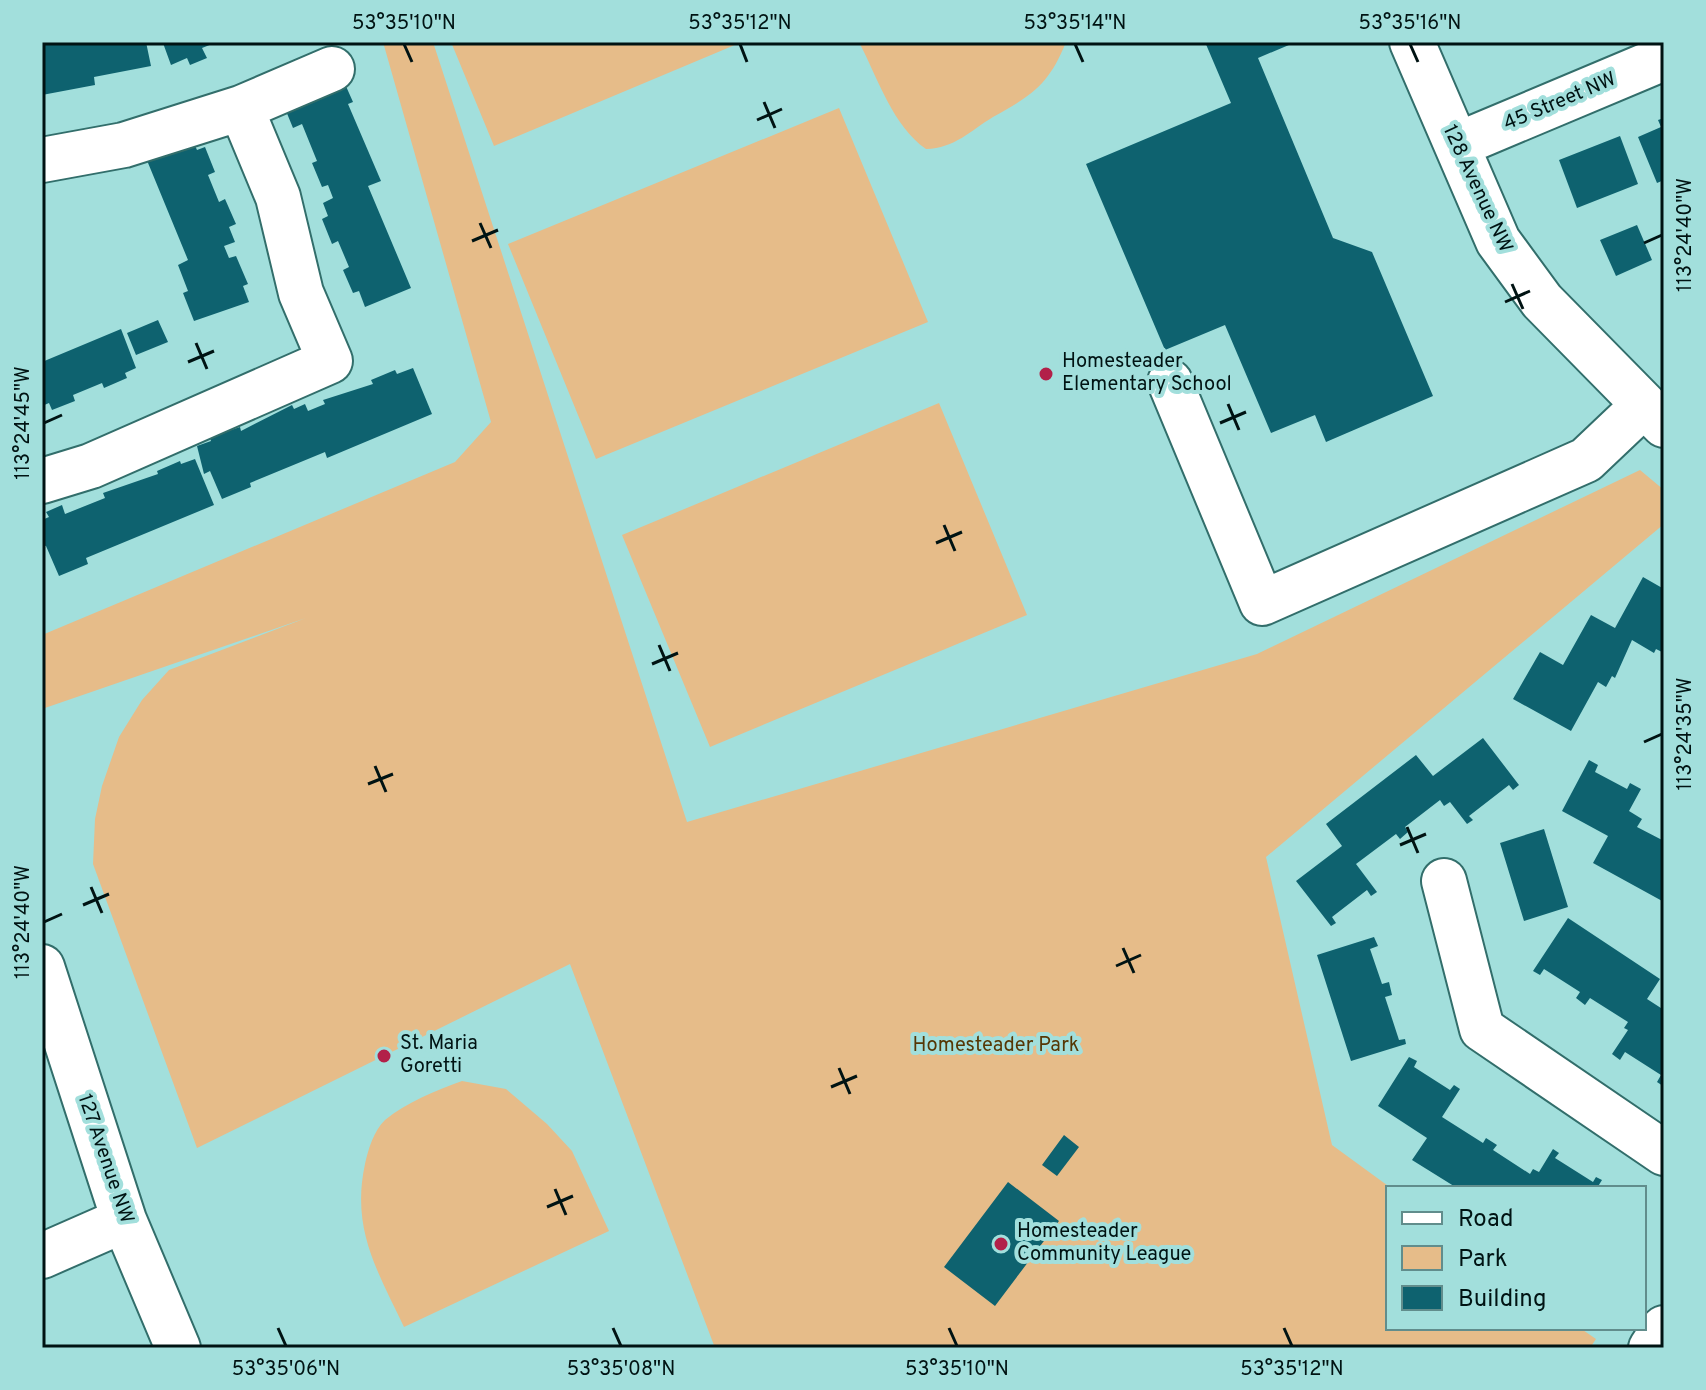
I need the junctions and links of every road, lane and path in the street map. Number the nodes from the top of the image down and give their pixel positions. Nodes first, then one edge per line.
1 (1412, 42) edge
2 (1664, 58) edge
3 (332, 69) dead end
4 (241, 108) junction
5 (1457, 145) junction
6 (42, 160) edge
7 (1170, 382) dead end
8 (1654, 416) edge
9 (42, 481) edge
10 (1444, 881) dead end
11 (42, 967) edge
12 (1664, 1153) edge
13 (124, 1220) junction
14 (42, 1256) edge
15 (1664, 1328) edge
16 (178, 1348) edge
17 (1651, 1348) edge

1 - 5 street, 128 Avenue NW
2 - 5 street, 45 Street NW
3 - 4 street
4 - 6 street
4 - 9 street
5 - 8 street, 128 Avenue NW
7 - 8 street
10 - 12 street
11 - 13 street, 127 Avenue NW
13 - 14 street
13 - 16 street, 127 Avenue NW
15 - 17 street

